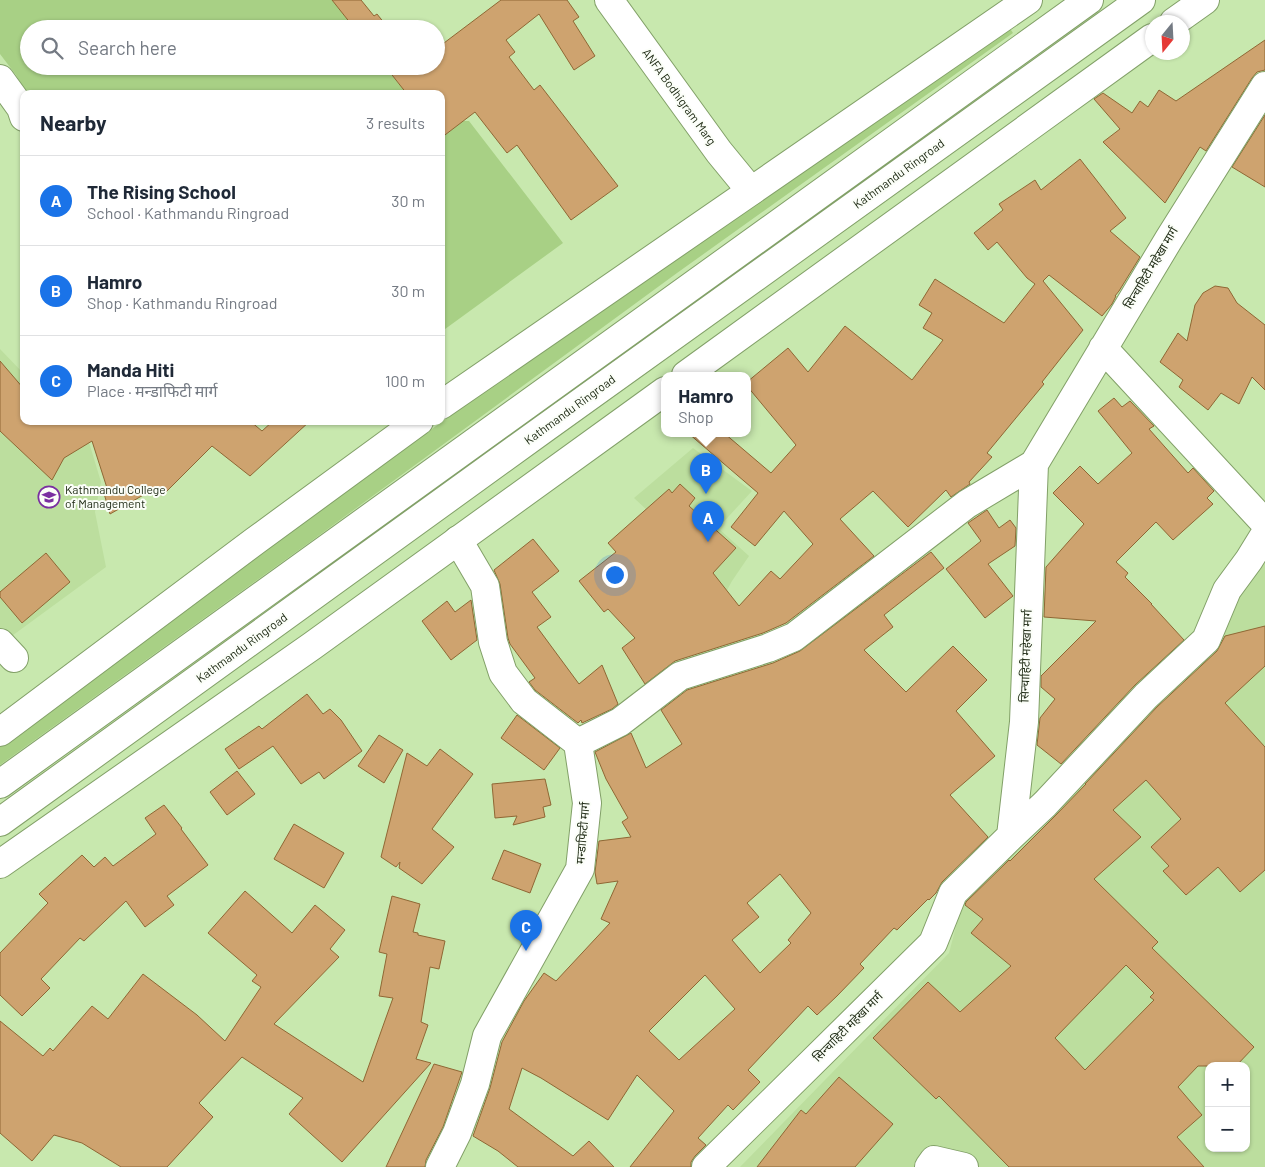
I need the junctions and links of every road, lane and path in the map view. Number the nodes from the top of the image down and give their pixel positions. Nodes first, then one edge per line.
1 (609, 0) edge
2 (1028, 0) edge
3 (1089, 0) edge
4 (1141, 0) edge
5 (1205, 0) edge
6 (1184, 15) edge
7 (1145, 43) edge
8 (0, 79) edge
9 (1265, 86) edge
10 (20, 107) edge
11 (751, 191) junction
12 (1103, 348) junction
13 (690, 372) edge
14 (661, 394) edge
15 (445, 402) edge
16 (414, 425) edge
17 (1034, 464) junction
18 (1265, 523) edge
19 (1265, 534) edge
20 (458, 540) junction
21 (0, 732) edge
22 (578, 743) junction
23 (0, 784) edge
24 (0, 822) edge
25 (1011, 836) junction
26 (0, 864) edge
27 (440, 1167) edge
28 (706, 1167) edge
29 (929, 1167) edge
30 (964, 1167) edge

1 - 11 main road, ANFA Bodhigram Marg
2 - 11 main road
3 - 23 main road
4 - 24 main road, Kathmandu Ringroad
5 - 6 main road
7 - 13 main road
8 - 10 main road
9 - 12 main road, सिन्चाहिटी महेखा मार्ग
11 - 15 main road
12 - 17 main road, सिन्चाहिटी महेखा मार्ग
12 - 18 main road
14 - 20 main road
16 - 21 main road
17 - 22 main road
17 - 25 main road, सिन्चाहिटी महेखा मार्ग
19 - 25 main road
20 - 22 main road
20 - 26 main road
22 - 27 main road, मन्डाफिटी मार्ग
25 - 28 main road, सिन्चाहिटी महेखा मार्ग
29 - 30 main road

